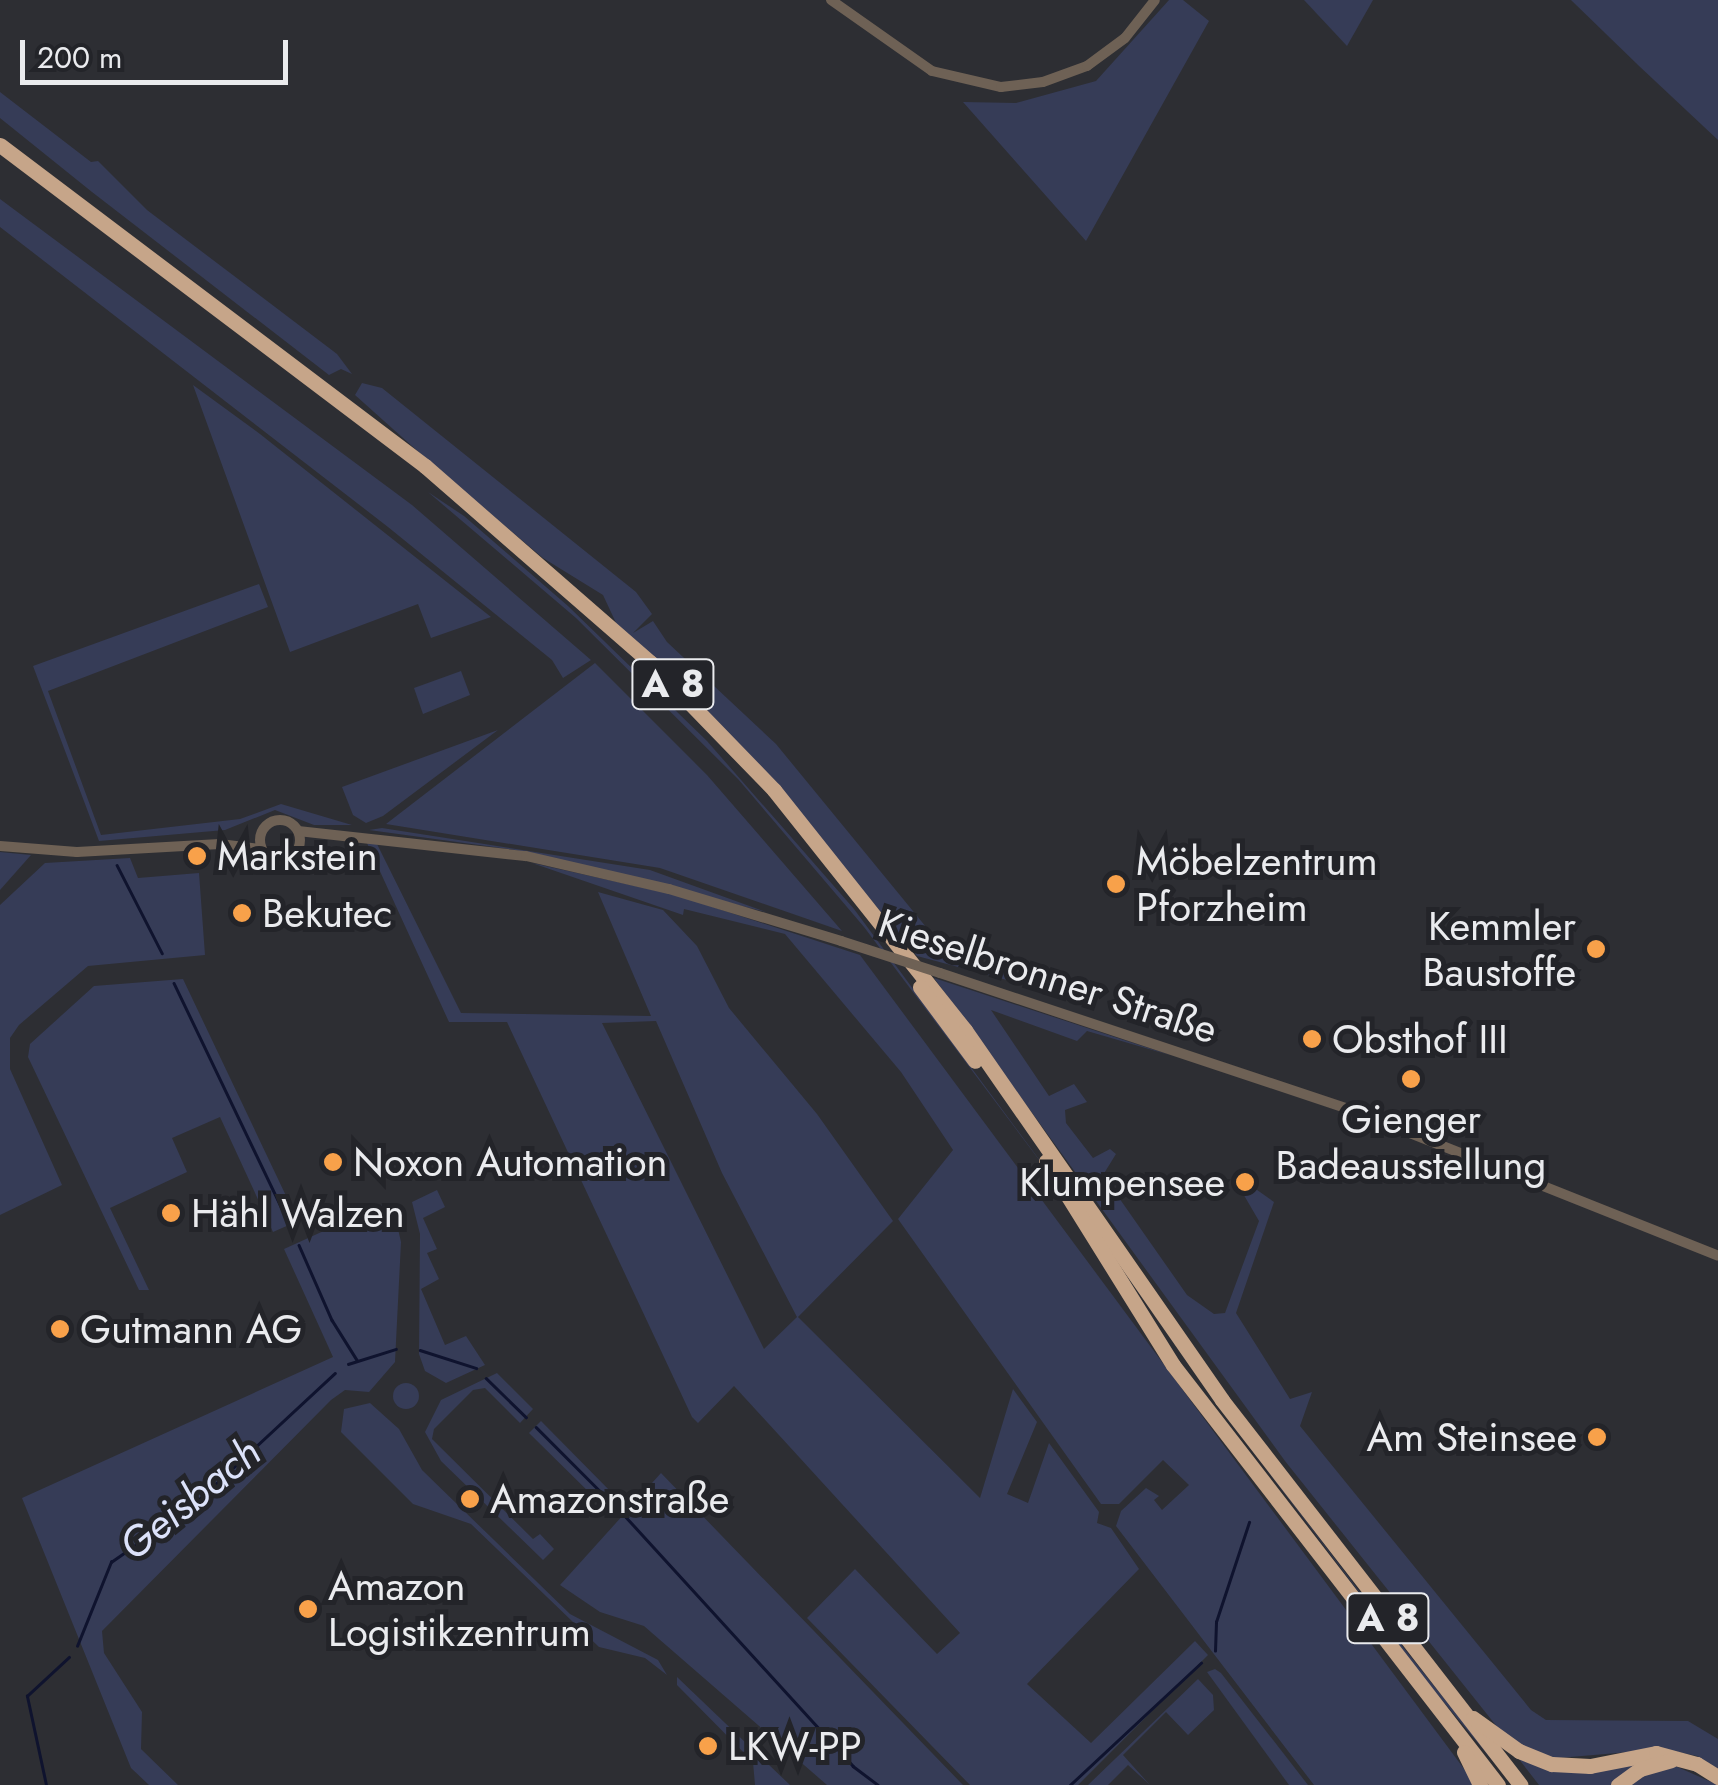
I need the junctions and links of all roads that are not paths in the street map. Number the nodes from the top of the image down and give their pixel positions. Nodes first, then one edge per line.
1 (831, 0) edge
2 (1156, 0) edge
3 (0, 145) edge
4 (0, 158) edge
5 (298, 831) junction
6 (260, 834) junction
7 (336, 837) junction
8 (220, 844) junction
9 (0, 846) edge
10 (299, 846) junction
11 (262, 849) junction
12 (1718, 1256) edge
13 (1458, 1708) junction
14 (1457, 1734) junction
15 (1680, 1758) junction
16 (1718, 1778) edge
17 (1480, 1785) edge
18 (1498, 1785) edge
19 (1520, 1785) edge
20 (1618, 1785) edge

1 - 2 street
3 - 13 highway, A 8
4 - 14 highway, A 8
5 - 6 street
5 - 7 street, Kieselbronner Straße
5 - 10 street
6 - 8 street
6 - 11 street
7 - 10 street, Kieselbronner Straße
7 - 12 street, Kieselbronner Straße, bridge
8 - 9 street
8 - 11 street
10 - 11 street
13 - 15 highway
13 - 19 highway, A 8
14 - 17 highway
14 - 18 highway, A 8
15 - 16 highway
15 - 20 highway

